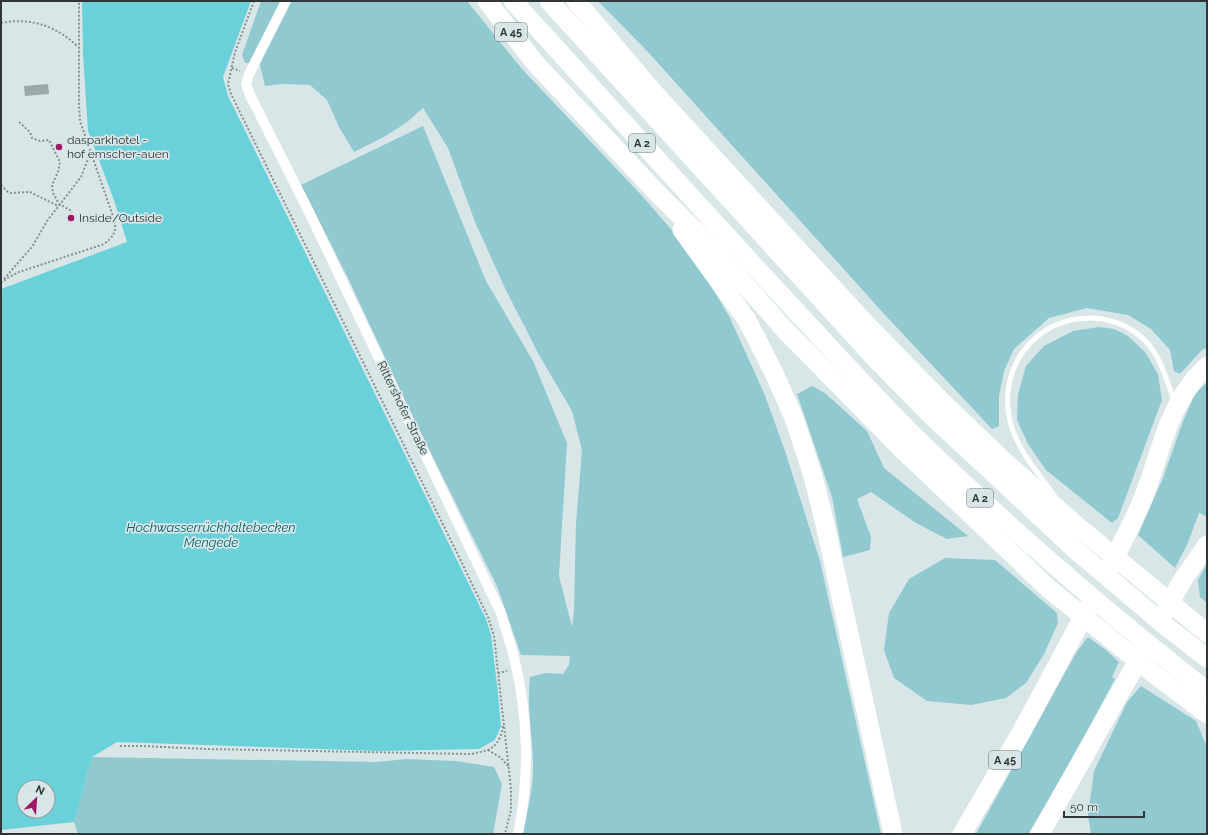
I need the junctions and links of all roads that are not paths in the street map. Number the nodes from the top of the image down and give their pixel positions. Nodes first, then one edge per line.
1 (286, 1) edge
2 (487, 1) edge
3 (513, 1) edge
4 (549, 1) edge
5 (576, 1) edge
6 (661, 197) junction
7 (1207, 366) edge
8 (1173, 415) junction
9 (1057, 499) dead end
10 (1062, 505) dead end
11 (1076, 525) junction
12 (1207, 545) edge
13 (1179, 610) junction
14 (1207, 628) edge
15 (1207, 633) edge
16 (1207, 658) edge
17 (1207, 690) edge
18 (1207, 714) edge
19 (518, 834) edge
20 (893, 834) edge
21 (962, 834) edge
22 (1040, 834) edge

1 - 19 street, Rittershofer Straße
2 - 6 highway, A 45
3 - 17 highway, A 2
4 - 16 highway, A 2
5 - 11 highway
6 - 18 highway
6 - 20 highway
7 - 8 highway
8 - 9 lane
8 - 21 highway, A 45
10 - 11 lane
11 - 13 highway
12 - 22 highway
13 - 14 highway
13 - 15 highway

